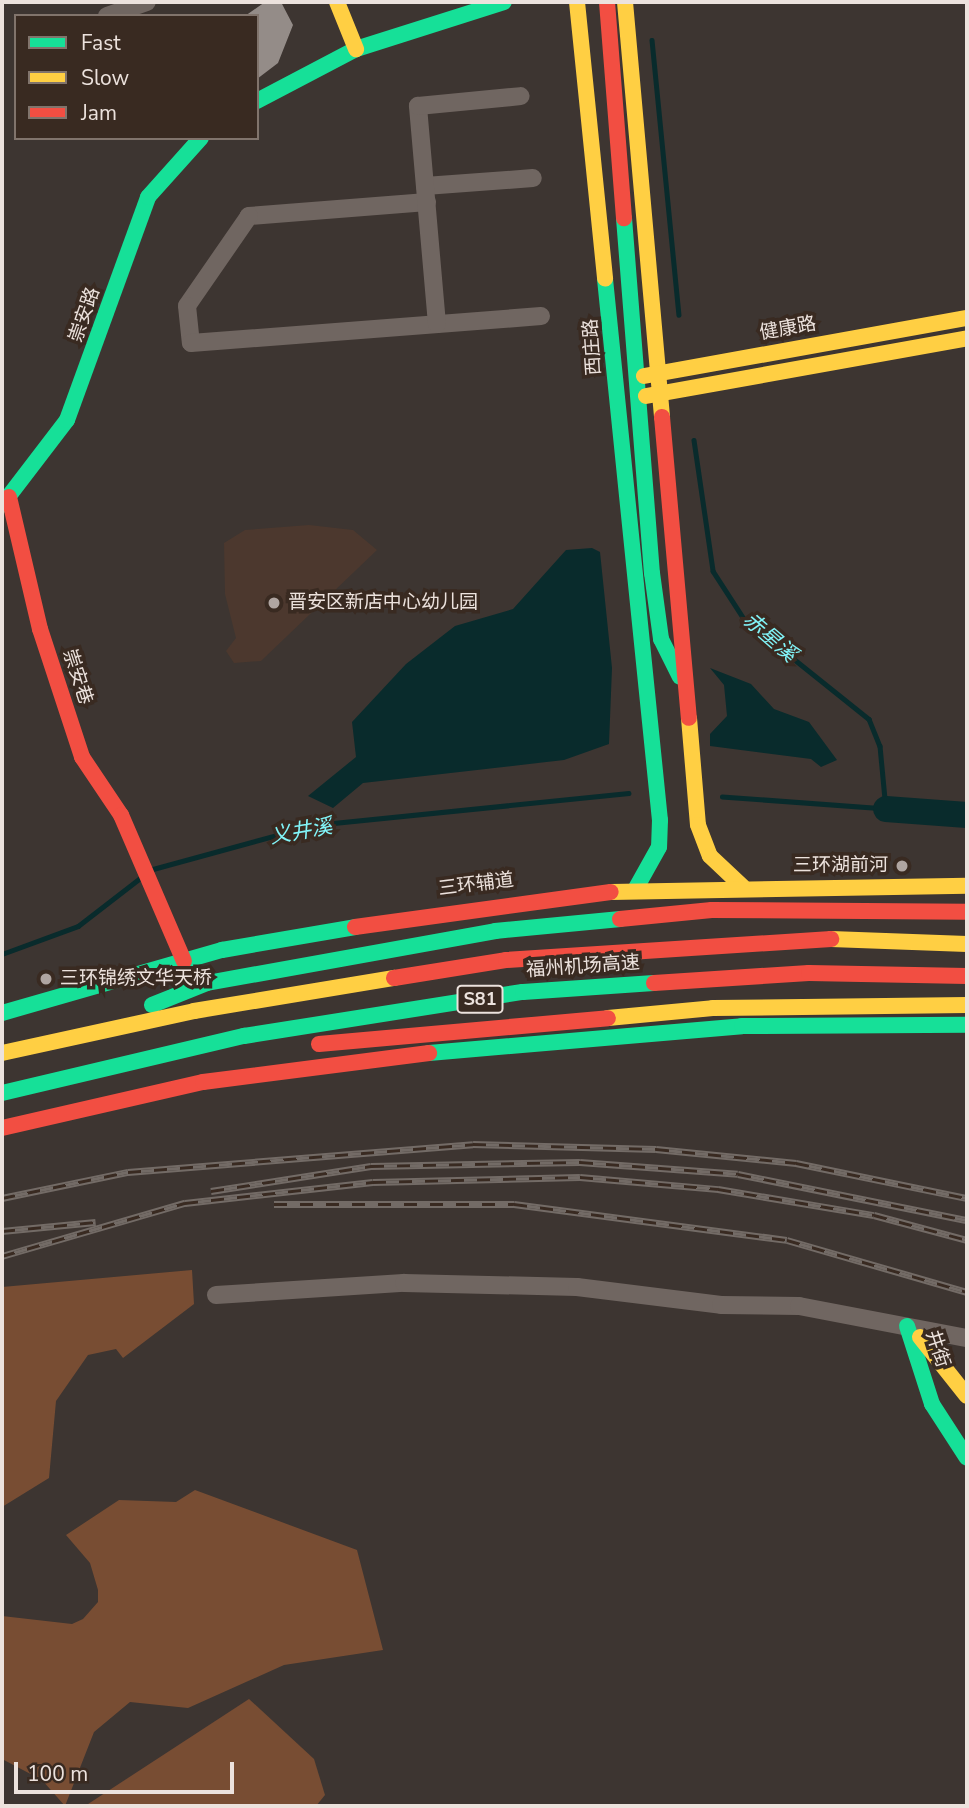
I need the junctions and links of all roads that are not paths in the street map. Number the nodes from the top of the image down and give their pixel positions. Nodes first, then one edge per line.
1 (147, 2) edge
2 (337, 2) edge
3 (504, 2) edge
4 (577, 2) edge
5 (587, 2) edge
6 (607, 2) edge
7 (625, 2) edge
8 (113, 14) edge
9 (356, 49) junction
10 (522, 96) dead end
11 (259, 100) edge
12 (199, 140) edge
13 (533, 178) dead end
14 (426, 194) junction
15 (541, 316) dead end
16 (967, 318) edge
17 (437, 324) junction
18 (967, 338) edge
19 (660, 373) junction
20 (615, 381) junction
21 (662, 393) junction
22 (617, 401) junction
23 (6, 501) edge
24 (646, 688) junction
25 (686, 689) junction
26 (967, 886) edge
27 (743, 887) junction
28 (635, 890) junction
29 (967, 912) edge
30 (967, 944) edge
31 (184, 961) junction
32 (967, 976) edge
33 (965, 1005) edge
34 (2, 1013) edge
35 (967, 1025) edge
36 (75, 1035) junction
37 (2, 1054) edge
38 (95, 1068) junction
39 (2, 1093) edge
40 (2, 1128) edge
41 (216, 1295) dead end
42 (911, 1327) junction
43 (967, 1338) edge
44 (967, 1396) edge
45 (967, 1458) edge

1 - 8 street
2 - 9 main road
3 - 9 main road
4 - 20 main road
5 - 24 main road, 西庄路
6 - 25 main road
7 - 19 main road
9 - 11 main road
10 - 14 street
12 - 23 main road, 崇安路
13 - 14 street
14 - 17 street
14 - 17 street
15 - 17 street
16 - 19 main road, 健康路
18 - 21 main road
19 - 20 main road, 健康路
19 - 21 main road
20 - 22 main road
21 - 22 main road
21 - 25 main road
22 - 24 main road
23 - 31 main road, 崇安巷
24 - 28 main road
25 - 27 main road
26 - 27 main road, 三环辅道
27 - 28 main road, 三环辅道
28 - 31 main road, 三环辅道
29 - 36 main road
30 - 36 main road, 福州机场高速 / S81
31 - 34 main road, 三环辅道
32 - 38 main road, 福州机场高速 / S81
33 - 38 main road
35 - 40 main road
36 - 37 main road, 福州机场高速 / S81
38 - 39 main road, 福州机场高速 / S81
41 - 42 street
42 - 43 street
42 - 44 main road, 井街
42 - 45 main road, 井街

